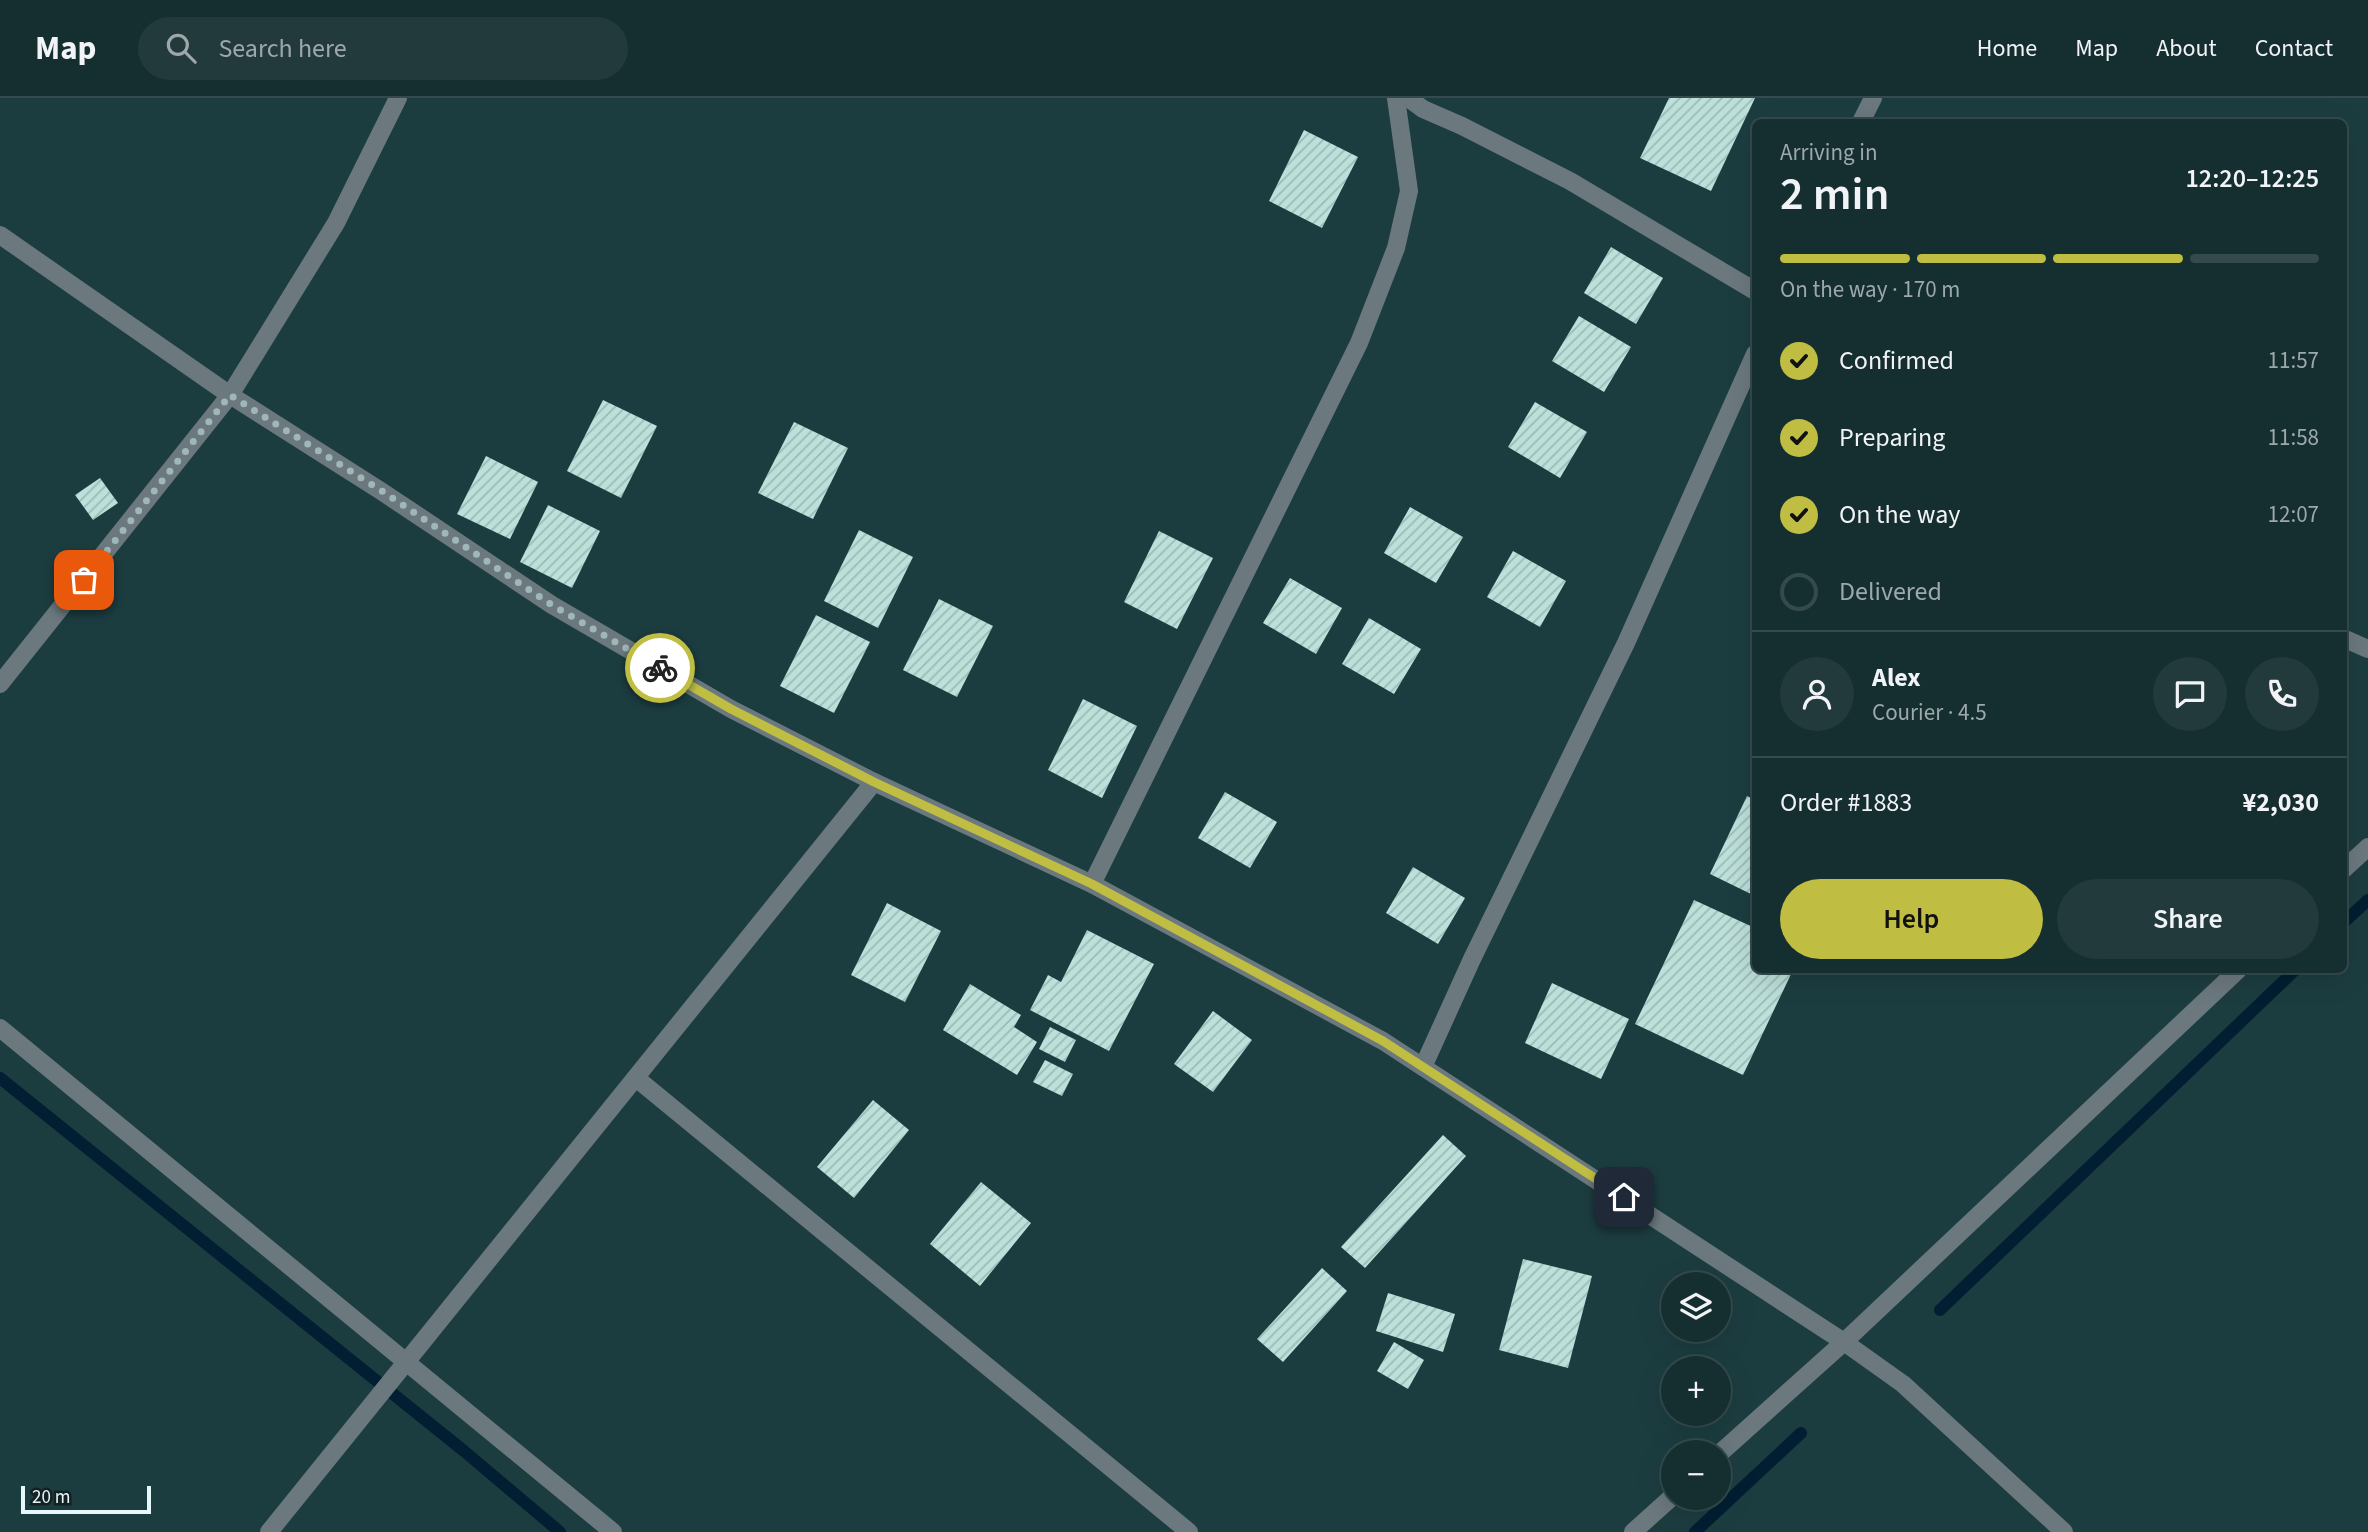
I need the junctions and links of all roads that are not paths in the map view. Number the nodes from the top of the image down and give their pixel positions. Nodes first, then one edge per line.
1 (398, 98) edge
2 (1396, 98) edge
3 (1408, 98) edge
4 (1873, 98) edge
5 (1862, 119) edge
6 (0, 235) edge
7 (1752, 288) edge
8 (1752, 363) edge
9 (230, 395) junction
10 (2347, 640) edge
11 (2368, 649) edge
12 (0, 684) edge
13 (874, 782) junction
14 (2368, 847) edge
15 (2347, 866) edge
16 (1092, 884) junction
17 (2235, 973) edge
18 (0, 1028) edge
19 (1423, 1067) junction
20 (636, 1078) junction
21 (1844, 1342) junction
22 (407, 1363) junction
23 (1731, 1443) edge
24 (1661, 1507) edge
25 (269, 1532) edge
26 (613, 1532) edge
27 (1189, 1532) edge
28 (1633, 1532) edge
29 (2064, 1532) edge

1 - 9 street
2 - 16 street
3 - 7 street
4 - 5 street
6 - 9 street
8 - 19 street
9 - 12 street
9 - 13 street
10 - 11 street
13 - 16 street
13 - 20 street
14 - 15 street
16 - 19 street
17 - 21 street
18 - 22 street
19 - 21 street
20 - 22 street
20 - 27 street
21 - 23 street
21 - 29 street
22 - 25 street
22 - 26 street
24 - 28 street

